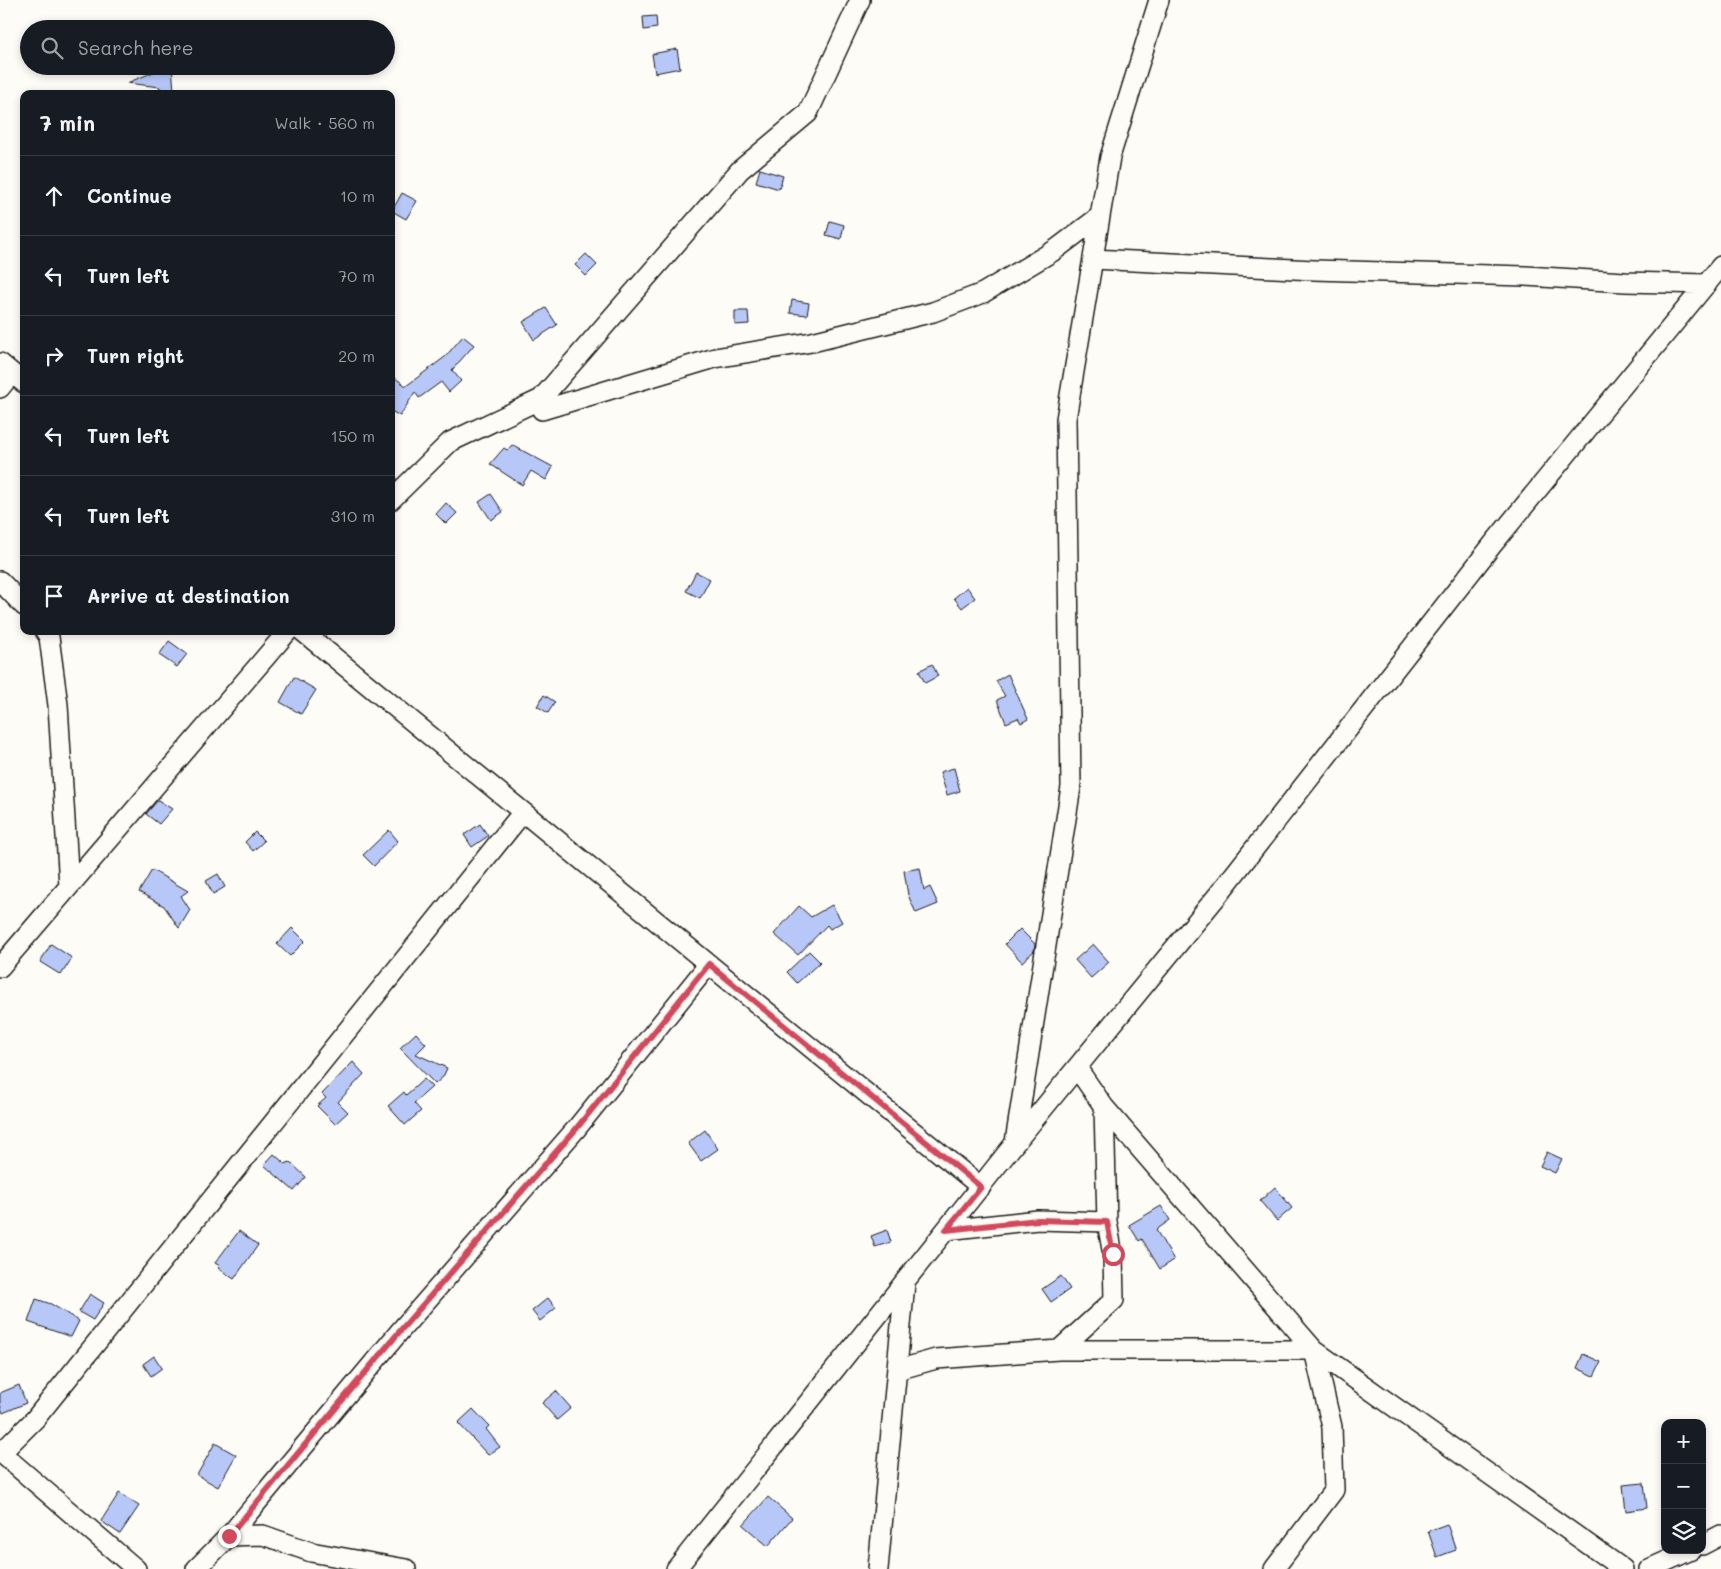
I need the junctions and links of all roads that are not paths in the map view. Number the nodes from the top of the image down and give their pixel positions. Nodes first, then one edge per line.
1 (860, 0) edge
2 (1159, 0) edge
3 (1100, 216) junction
4 (1093, 259) junction
5 (1721, 266) edge
6 (1707, 284) junction
7 (12, 373) edge
8 (0, 388) edge
9 (542, 410) dead end
10 (395, 496) edge
11 (0, 580) edge
12 (20, 602) edge
13 (48, 635) edge
14 (285, 635) edge
15 (307, 635) edge
16 (523, 812) junction
17 (69, 886) junction
18 (709, 964) junction
19 (0, 967) edge
20 (1077, 1068) junction
21 (1104, 1107) junction
22 (1015, 1143) junction
23 (981, 1187) junction
24 (1107, 1222) junction
25 (946, 1230) junction
26 (904, 1282) junction
27 (1059, 1350) junction
28 (1314, 1350) junction
29 (897, 1370) junction
30 (0, 1453) edge
31 (1721, 1535) edge
32 (229, 1536) junction
33 (1706, 1543) edge
34 (1682, 1554) edge
35 (136, 1569) edge
36 (196, 1569) edge
37 (406, 1569) edge
38 (676, 1569) edge
39 (878, 1569) edge
40 (1274, 1569) edge
41 (1623, 1569) edge
42 (1649, 1569) edge

1 - 10 street
2 - 3 street
3 - 4 street
3 - 9 street
4 - 6 street
4 - 22 street
5 - 6 street
6 - 20 street
7 - 8 street
11 - 12 street
13 - 17 street
14 - 17 street
15 - 16 street
16 - 18 street
16 - 30 street
17 - 19 street
18 - 23 street
18 - 32 street
20 - 21 street
20 - 22 street
21 - 24 street
21 - 28 street
22 - 23 street
23 - 25 street
24 - 25 street
24 - 27 street
25 - 26 street
26 - 29 street
26 - 38 street
27 - 28 street
27 - 29 street
28 - 40 street
28 - 41 street
29 - 39 street
30 - 35 street
31 - 33 street
32 - 36 street
32 - 37 street
34 - 42 street

